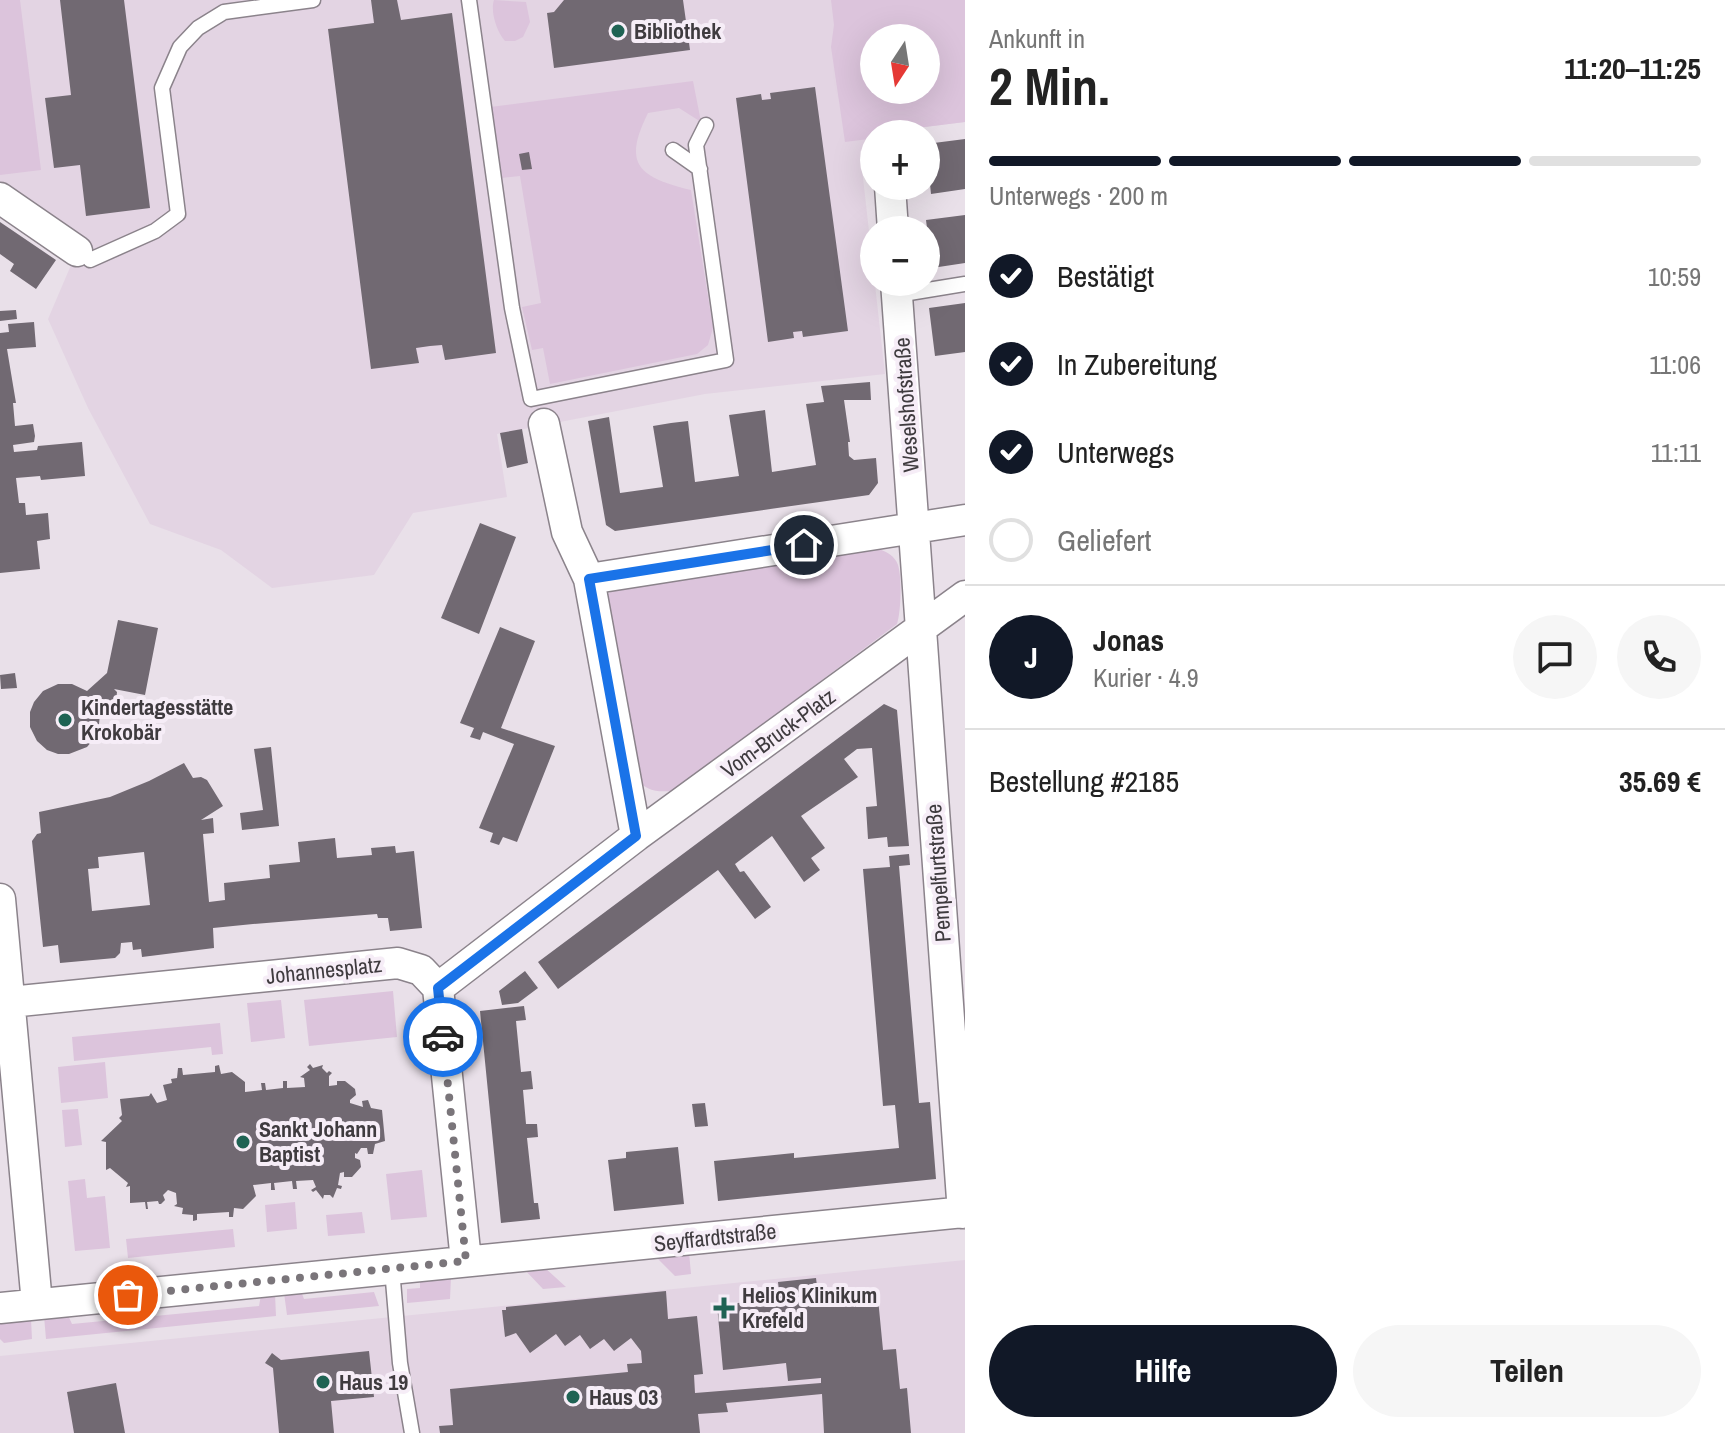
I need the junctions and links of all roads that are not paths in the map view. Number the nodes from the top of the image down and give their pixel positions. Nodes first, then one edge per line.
1 (313, 0) edge
2 (469, 0) edge
3 (706, 125) dead end
4 (673, 150) dead end
5 (700, 169) junction
6 (0, 198) edge
7 (83, 255) joint
8 (965, 284) edge
9 (940, 286) edge
10 (898, 296) edge
11 (544, 424) dead end
12 (965, 520) edge
13 (916, 527) junction
14 (589, 579) junction
15 (965, 596) edge
16 (920, 630) junction
17 (636, 836) junction
18 (0, 899) edge
19 (438, 988) junction
20 (10, 1002) junction
21 (964, 1212) edge
22 (466, 1261) junction
23 (392, 1269) junction
24 (37, 1304) junction
25 (0, 1308) edge
26 (412, 1433) edge

1 - 7 lane
2 - 5 lane
3 - 5 lane
4 - 5 lane
6 - 7 street
8 - 9 lane
10 - 13 street, Weselshofstraße
11 - 14 street
12 - 13 street
13 - 14 street
13 - 16 street
14 - 17 street
15 - 16 street, Vom-Bruck-Platz
16 - 17 street, Vom-Bruck-Platz
16 - 21 street, Pempelfurtstraße
17 - 19 street, Vom-Bruck-Platz
18 - 20 street
19 - 20 street, Johannesplatz
19 - 22 street
20 - 24 street
21 - 22 street, Seyffardtstraße
22 - 23 street
23 - 24 street
23 - 26 lane
24 - 25 street

